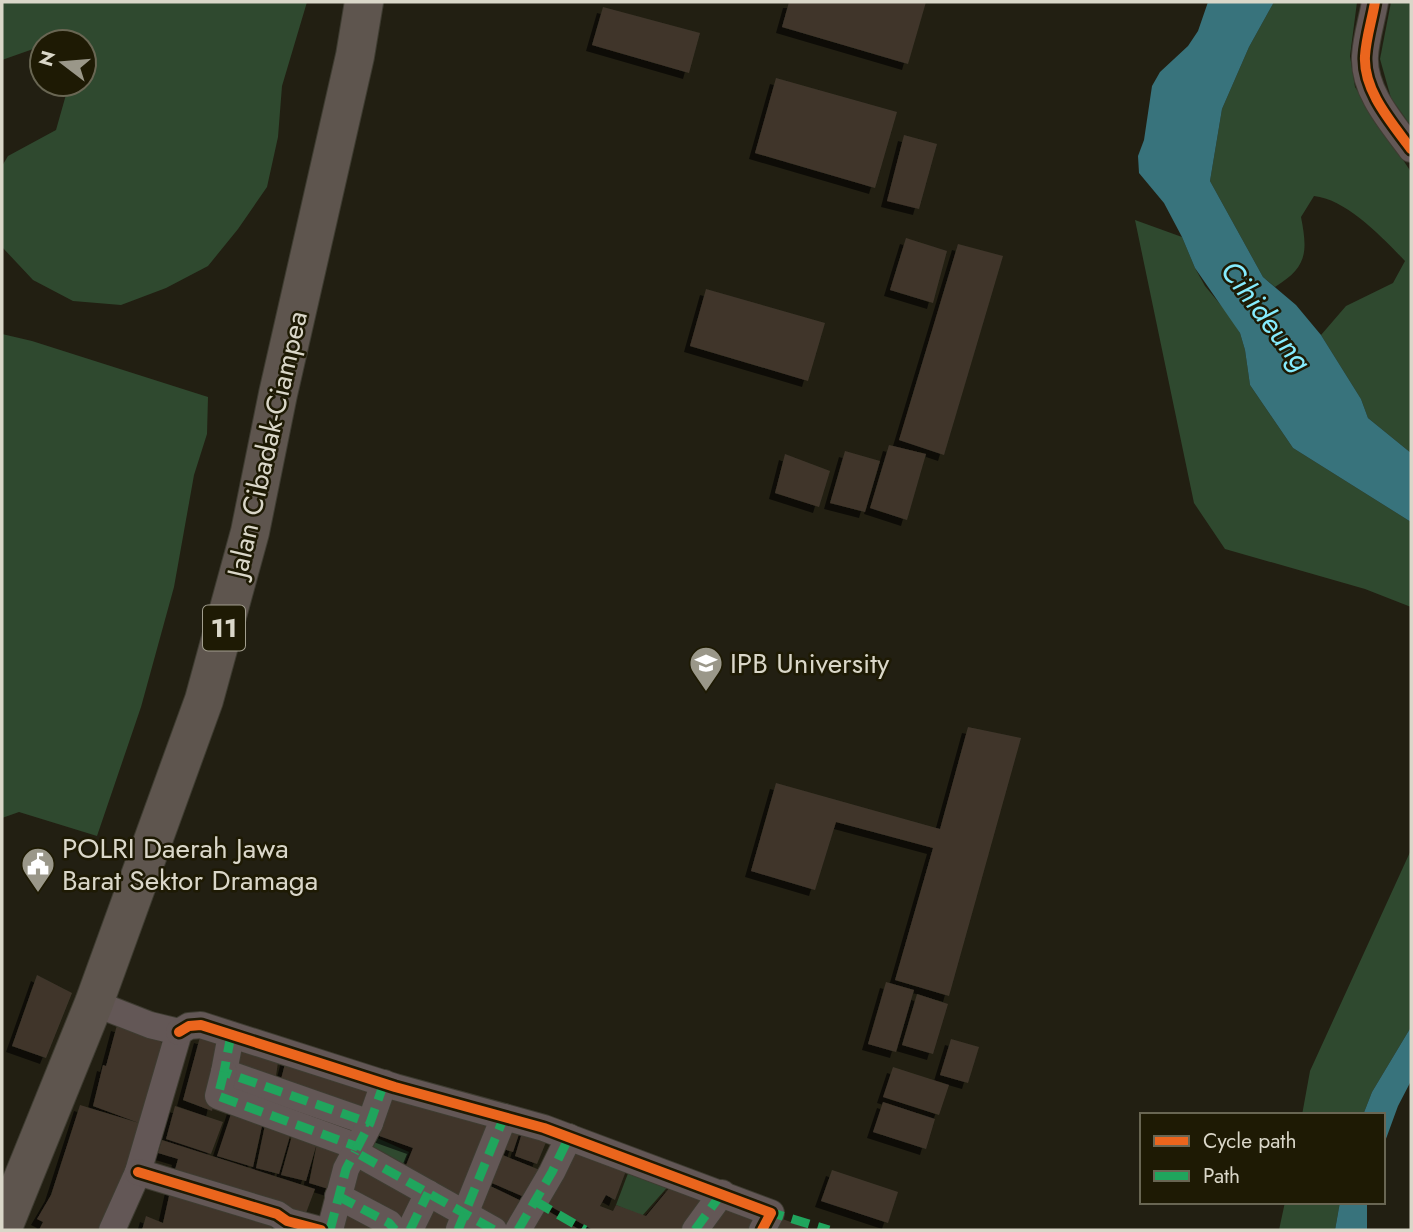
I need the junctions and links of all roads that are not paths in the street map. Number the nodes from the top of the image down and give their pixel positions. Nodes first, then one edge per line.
1 (364, 2) edge
2 (1375, 2) edge
3 (1411, 149) edge
4 (94, 1003) junction
5 (179, 1032) junction
6 (231, 1035) junction
7 (223, 1072) junction
8 (384, 1083) junction
9 (505, 1117) junction
10 (370, 1122) junction
11 (569, 1137) junction
12 (356, 1150) junction
13 (138, 1172) junction
14 (428, 1192) junction
15 (722, 1193) junction
16 (338, 1196) junction
17 (462, 1222) edge
18 (521, 1229) edge
19 (2, 1230) edge
20 (112, 1230) edge
21 (321, 1230) edge
22 (330, 1230) edge
23 (396, 1230) edge
24 (410, 1230) edge
25 (494, 1230) edge
26 (695, 1230) edge
27 (762, 1230) edge

1 - 4 highway, Jalan Cibadak-Ciampea / 11
2 - 3 street
4 - 5 street
4 - 19 highway, Jalan Cibadak-Ciampea / 11
5 - 6 street
5 - 13 street
6 - 7 street
6 - 8 street
7 - 10 street
7 - 12 street
8 - 9 street
8 - 10 street
9 - 11 street
9 - 17 street
10 - 12 street
11 - 15 street
11 - 18 street
12 - 14 street
12 - 16 street
13 - 20 street
13 - 21 street
14 - 17 street
14 - 24 street
15 - 26 street
15 - 27 street
16 - 22 street
16 - 23 street
17 - 25 street

